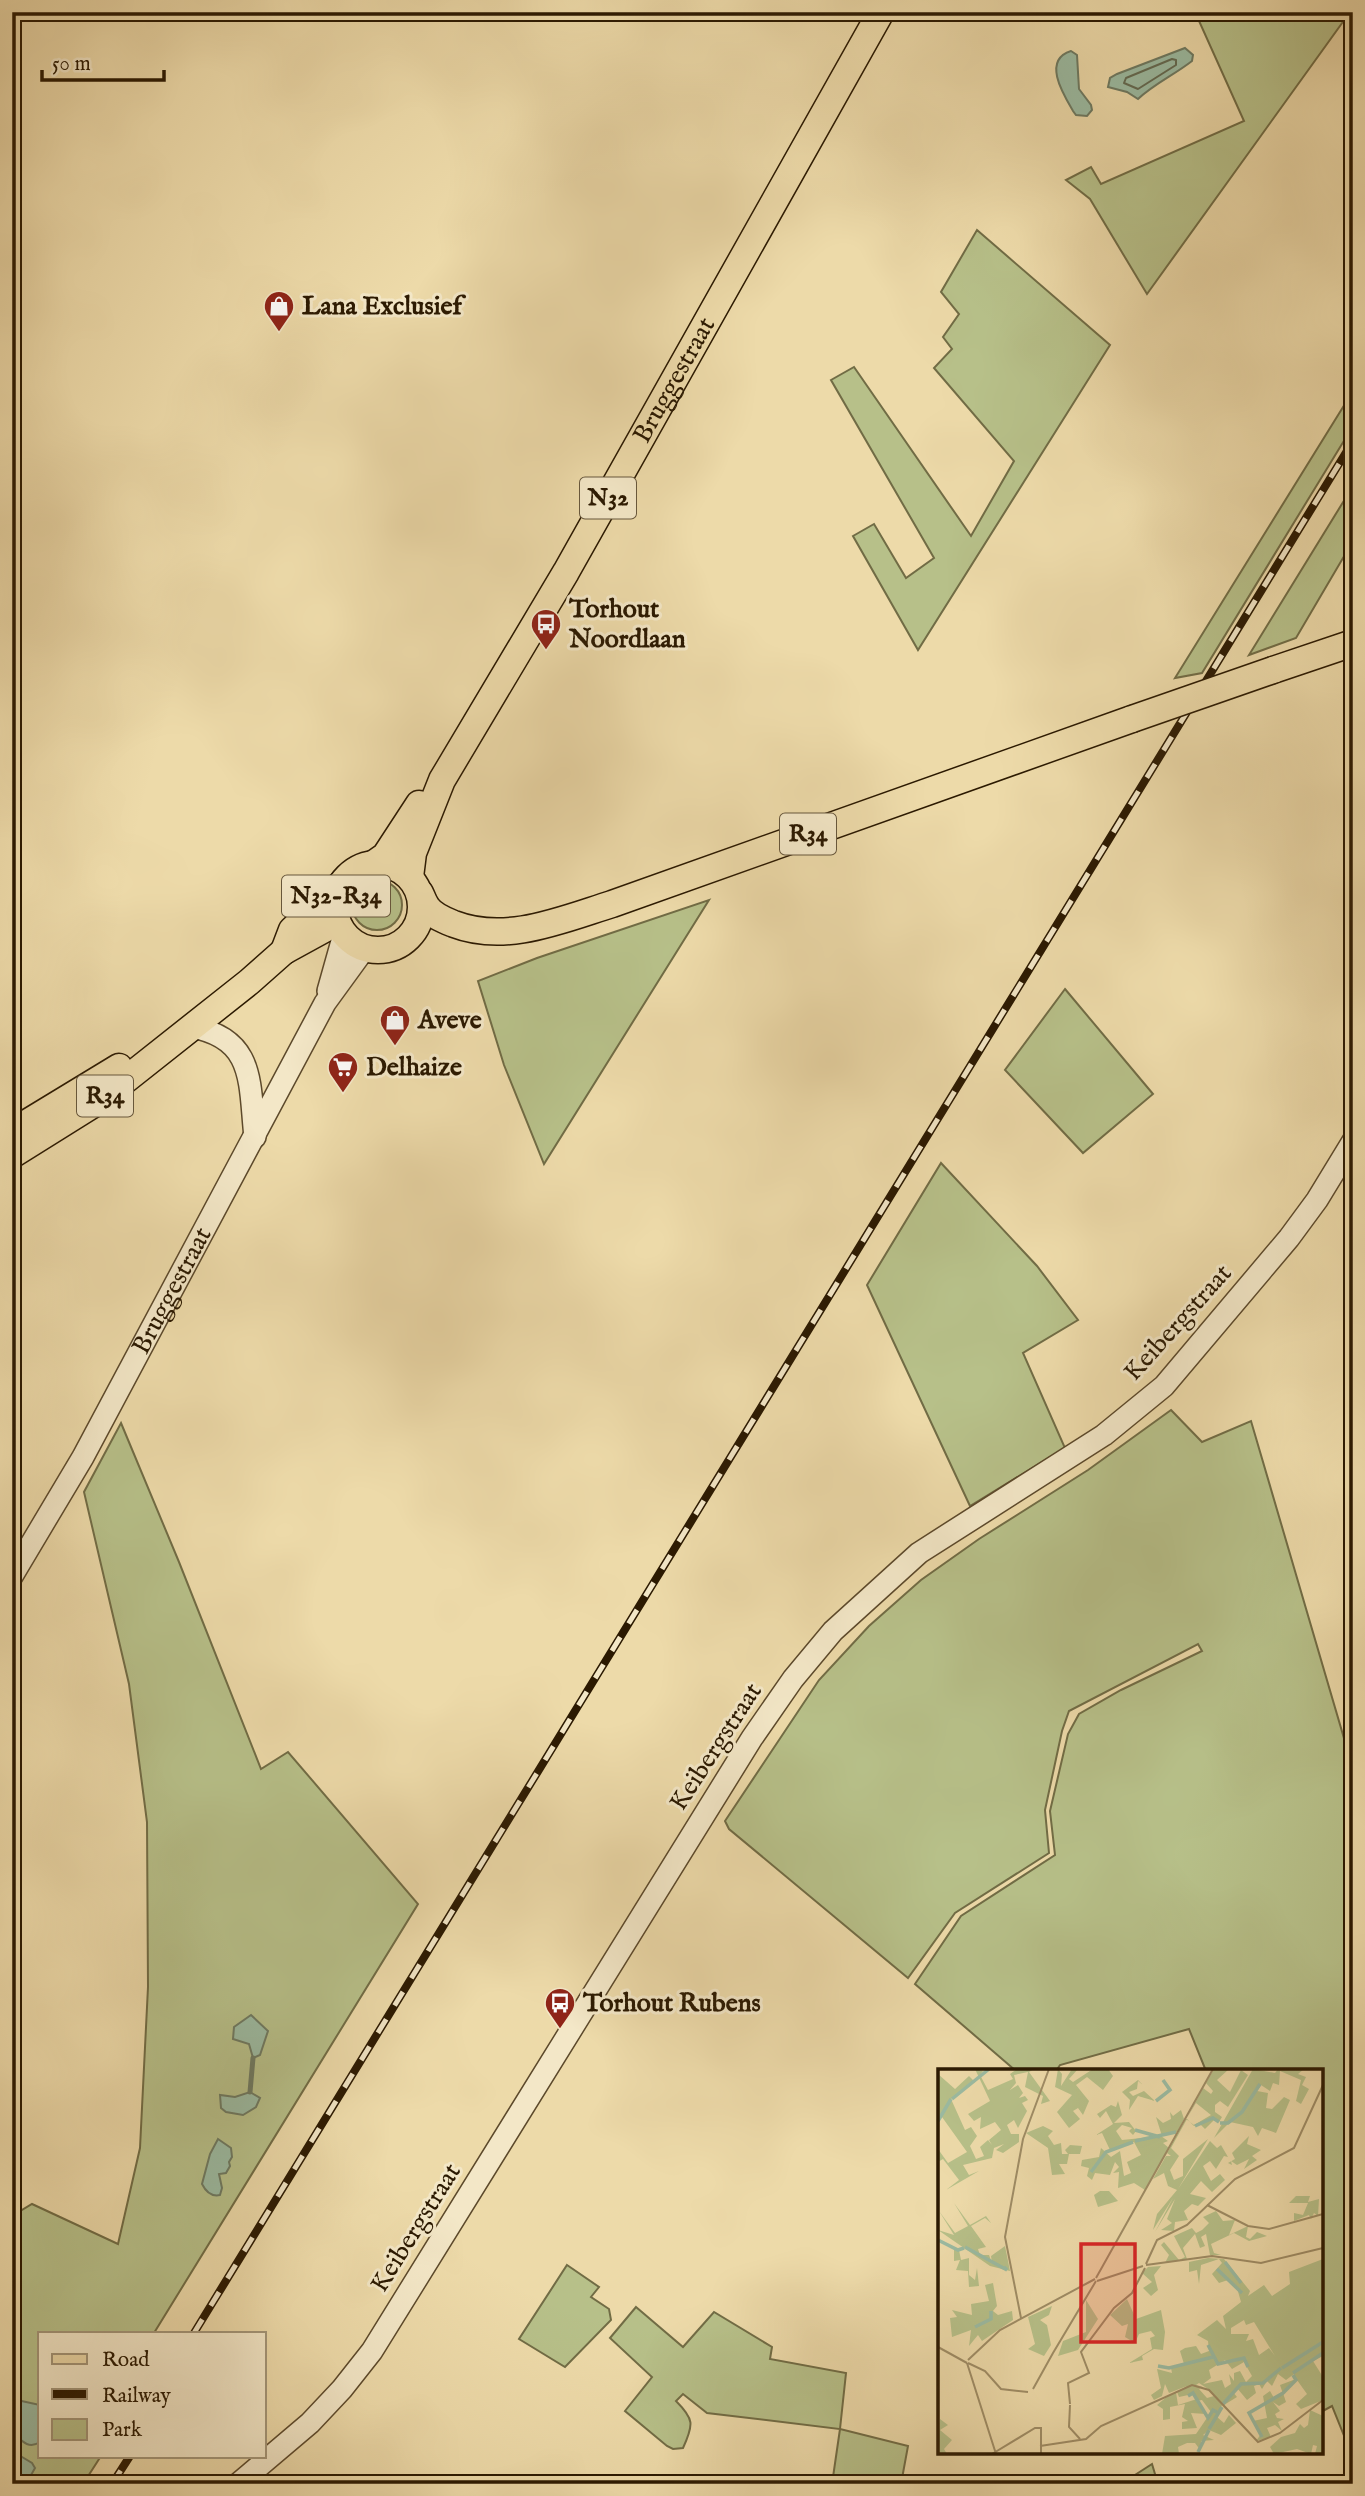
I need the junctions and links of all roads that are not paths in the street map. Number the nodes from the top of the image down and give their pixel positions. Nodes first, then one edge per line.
1 (881, 12) edge
2 (1353, 643) edge
3 (442, 780) junction
4 (375, 863) junction
5 (340, 885) junction
6 (415, 885) junction
7 (480, 932) junction
8 (349, 935) junction
9 (408, 939) junction
10 (284, 951) junction
11 (191, 1027) junction
12 (12, 1132) edge
13 (255, 1137) junction
14 (1353, 1141) edge
15 (12, 1155) edge
16 (12, 1576) edge
17 (239, 2484) edge

1 - 3 main road, Bruggestraat / N32
2 - 7 main road, R34, bridge
3 - 4 main road, Bruggestraat / N32
3 - 6 main road, Bruggestraat / N32
4 - 5 main road, N32-R34
4 - 6 main road, N32-R34
5 - 8 main road, N32-R34
5 - 10 main road, R34
6 - 7 main road, R34
6 - 9 main road, N32-R34
7 - 9 main road, R34
8 - 9 main road, N32-R34
8 - 10 main road, R34
8 - 13 street, Bruggestraat
10 - 11 main road, R34
11 - 12 main road, R34
11 - 13 street
11 - 15 main road, R34
13 - 16 street, Bruggestraat
14 - 17 street, Keibergstraat

